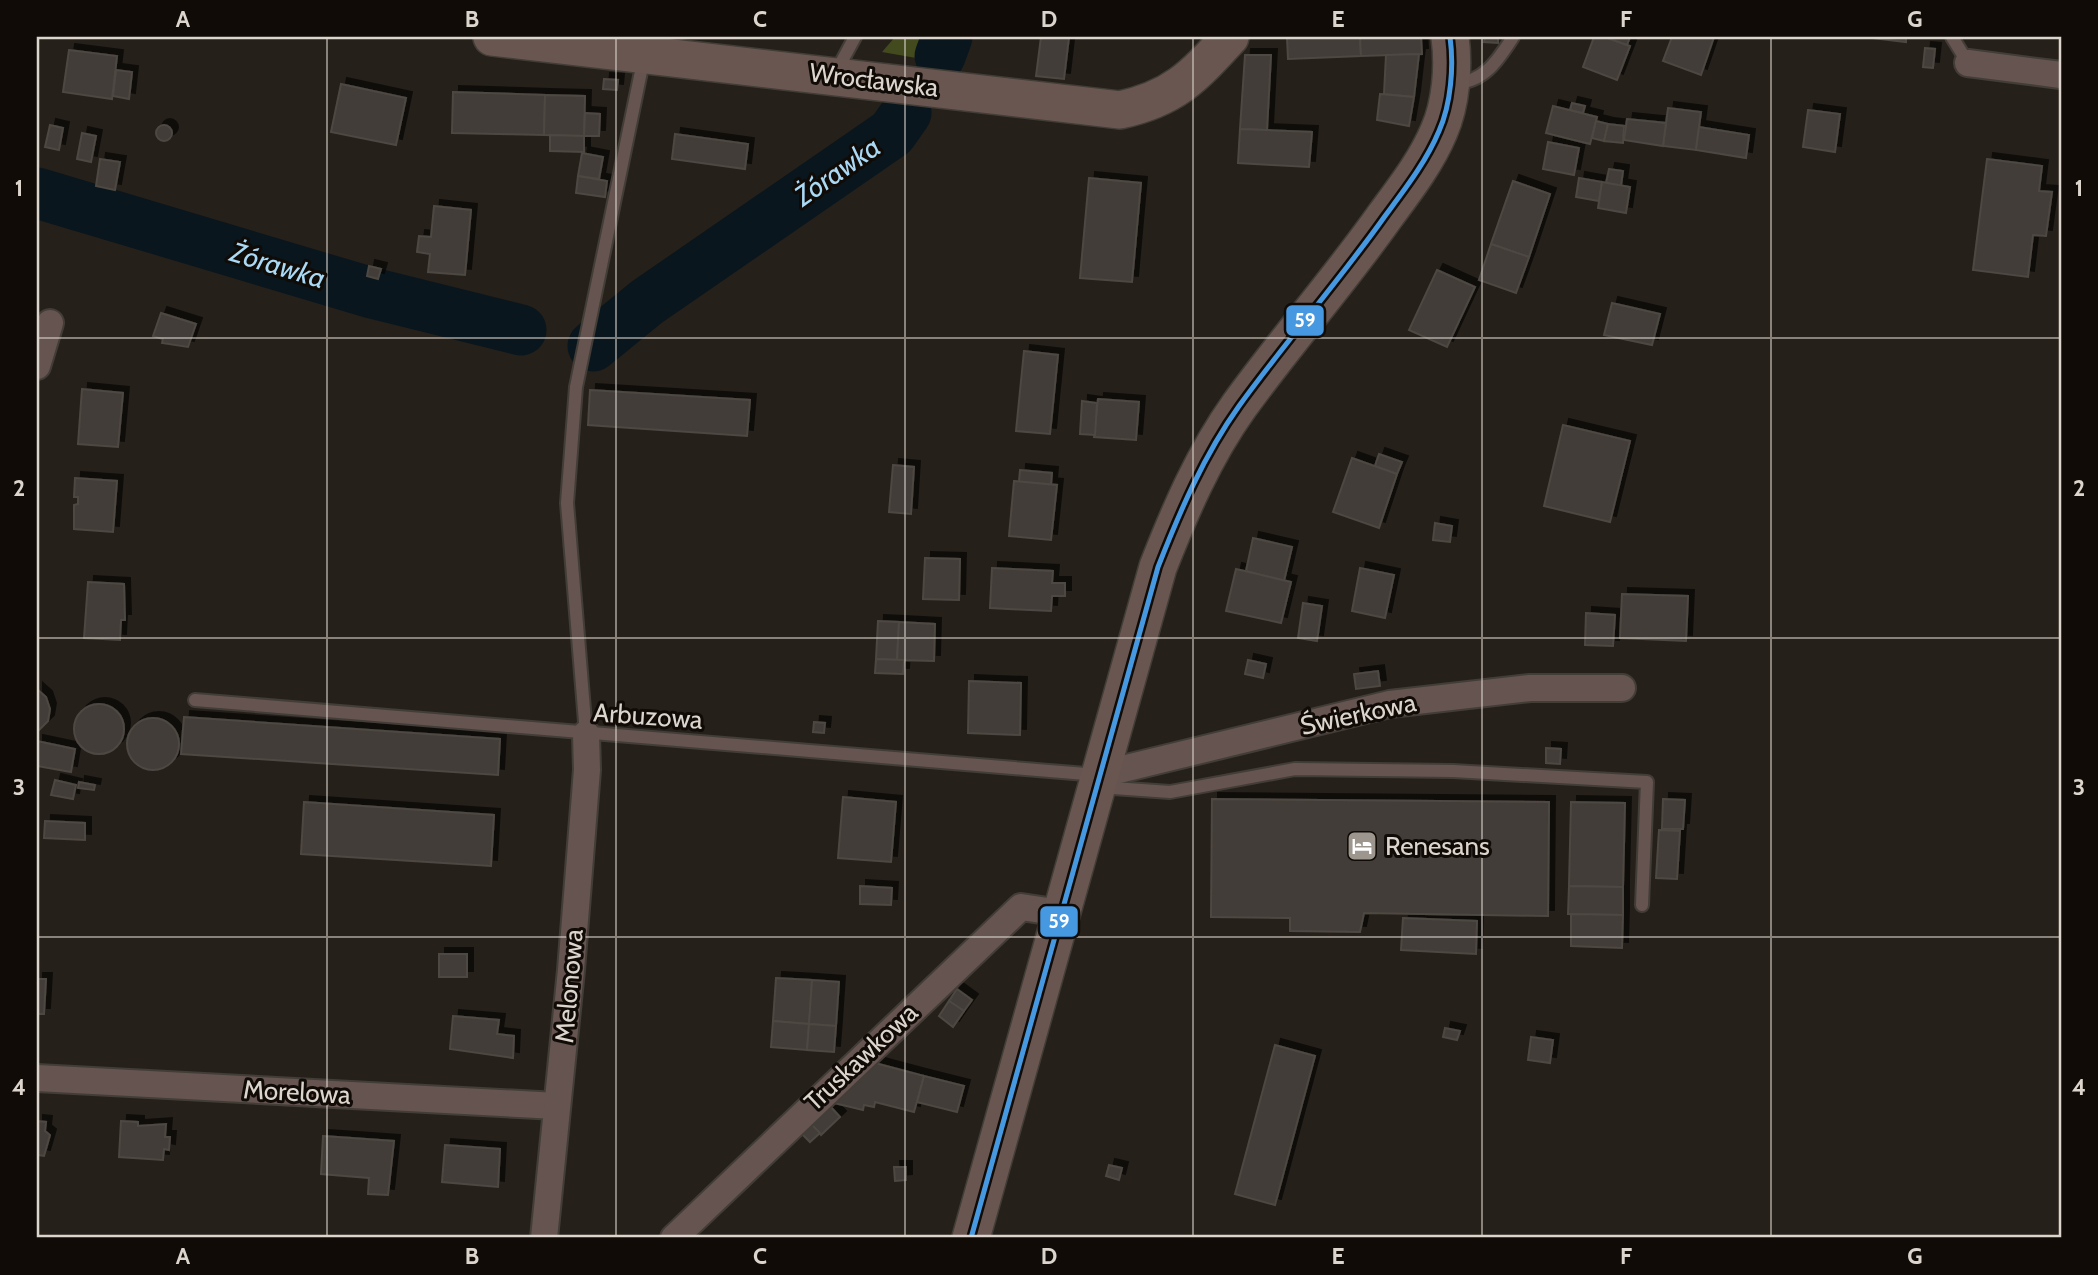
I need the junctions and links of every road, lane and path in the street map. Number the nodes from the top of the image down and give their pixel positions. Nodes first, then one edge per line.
1 (492, 37) edge
2 (855, 37) edge
3 (1230, 37) edge
4 (1450, 37) edge
5 (1513, 37) edge
6 (1952, 37) edge
7 (645, 53) junction
8 (1968, 62) joint
9 (2061, 75) edge
10 (834, 76) junction
11 (1450, 83) junction
12 (50, 323) dead end
13 (37, 366) edge
14 (1622, 688) dead end
15 (195, 700) dead end
16 (586, 734) junction
17 (1097, 781) junction
18 (1642, 905) dead end
19 (1061, 914) junction
20 (37, 1078) edge
21 (557, 1106) junction
22 (544, 1238) edge
23 (674, 1238) edge
24 (971, 1238) edge

1 - 7 street, Wrocławska
2 - 10 lane
3 - 10 street, Wrocławska
4 - 11 street
5 - 11 lane
6 - 8 lane
7 - 10 street, Wrocławska
7 - 16 lane
8 - 9 street
11 - 17 street
12 - 13 street
14 - 17 street, Świerkowa
15 - 16 lane, Arbuzowa
16 - 17 lane, Arbuzowa
16 - 21 street, Melonowa
17 - 18 lane, Arbuzowa
17 - 19 street
19 - 23 street, Truskawkowa
19 - 24 street
20 - 21 street, Morelowa
21 - 22 street, Melonowa

